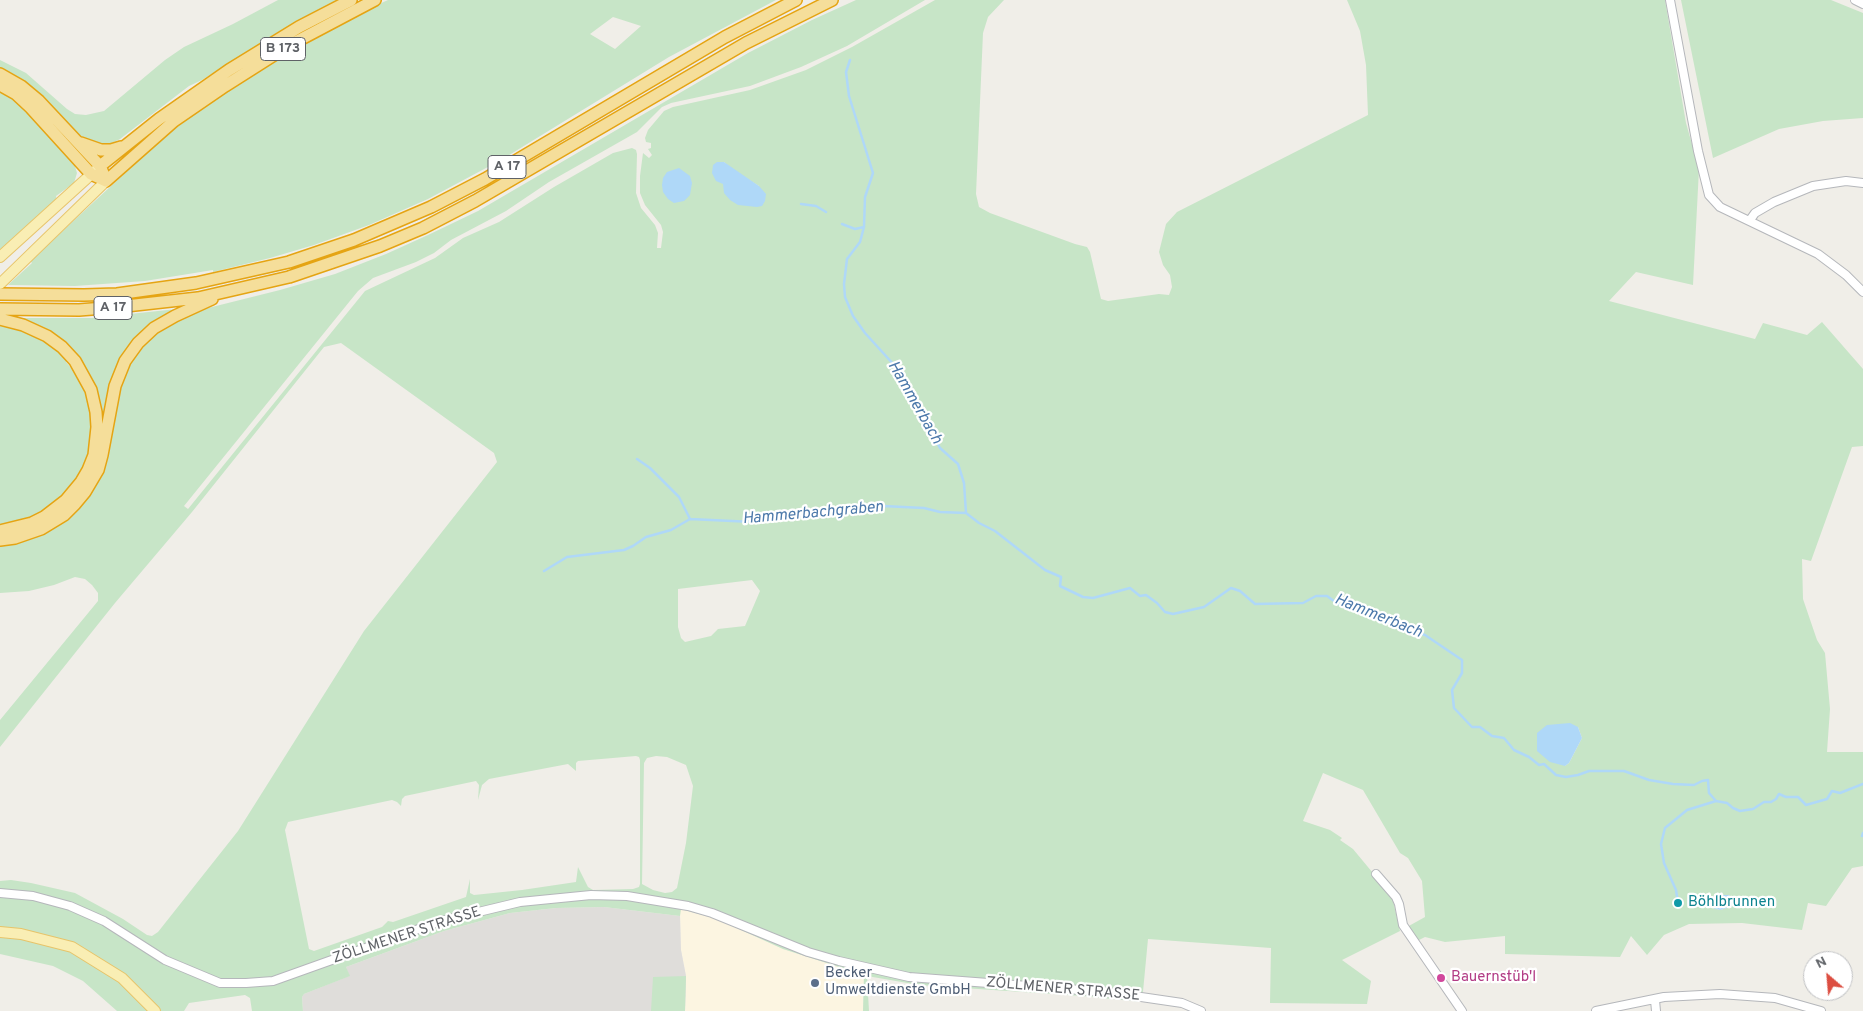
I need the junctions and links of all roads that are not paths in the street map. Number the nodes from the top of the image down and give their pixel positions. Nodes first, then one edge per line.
1 (351, 0) edge
2 (375, 0) edge
3 (796, 0) edge
4 (832, 0) edge
5 (1670, 0) edge
6 (1855, 0) edge
7 (1863, 4) edge
8 (0, 74) edge
9 (0, 84) edge
10 (79, 143) junction
11 (126, 144) junction
12 (100, 166) junction
13 (91, 174) junction
14 (106, 181) junction
15 (1863, 182) edge
16 (1750, 220) junction
17 (0, 257) edge
18 (0, 284) edge
19 (1863, 292) edge
20 (225, 293) junction
21 (0, 294) edge
22 (0, 309) edge
23 (0, 319) edge
24 (0, 531) edge
25 (0, 540) edge
26 (1376, 874) dead end
27 (0, 893) edge
28 (0, 932) edge
29 (1655, 1000) junction
30 (155, 1011) edge
31 (1201, 1011) edge
32 (1462, 1011) edge
33 (1596, 1011) edge
34 (1656, 1011) edge
35 (1821, 1011) edge

1 - 11 highway, B 173
2 - 14 highway, B 173
3 - 21 highway, A 17
4 - 20 highway, A 17
5 - 16 street
6 - 7 street
8 - 10 highway
9 - 13 highway
10 - 11 highway
10 - 12 highway
11 - 12 highway, B 173
12 - 13 main road, B 173
12 - 14 highway
13 - 14 highway
13 - 17 main road, B 173
14 - 18 main road, B 173
15 - 16 street
16 - 19 street
20 - 22 highway, A 17
20 - 25 highway
23 - 24 highway
26 - 32 street
27 - 31 street, ZÖLLMENER STRASSE
28 - 30 main road
29 - 33 street
29 - 34 street
29 - 35 street

